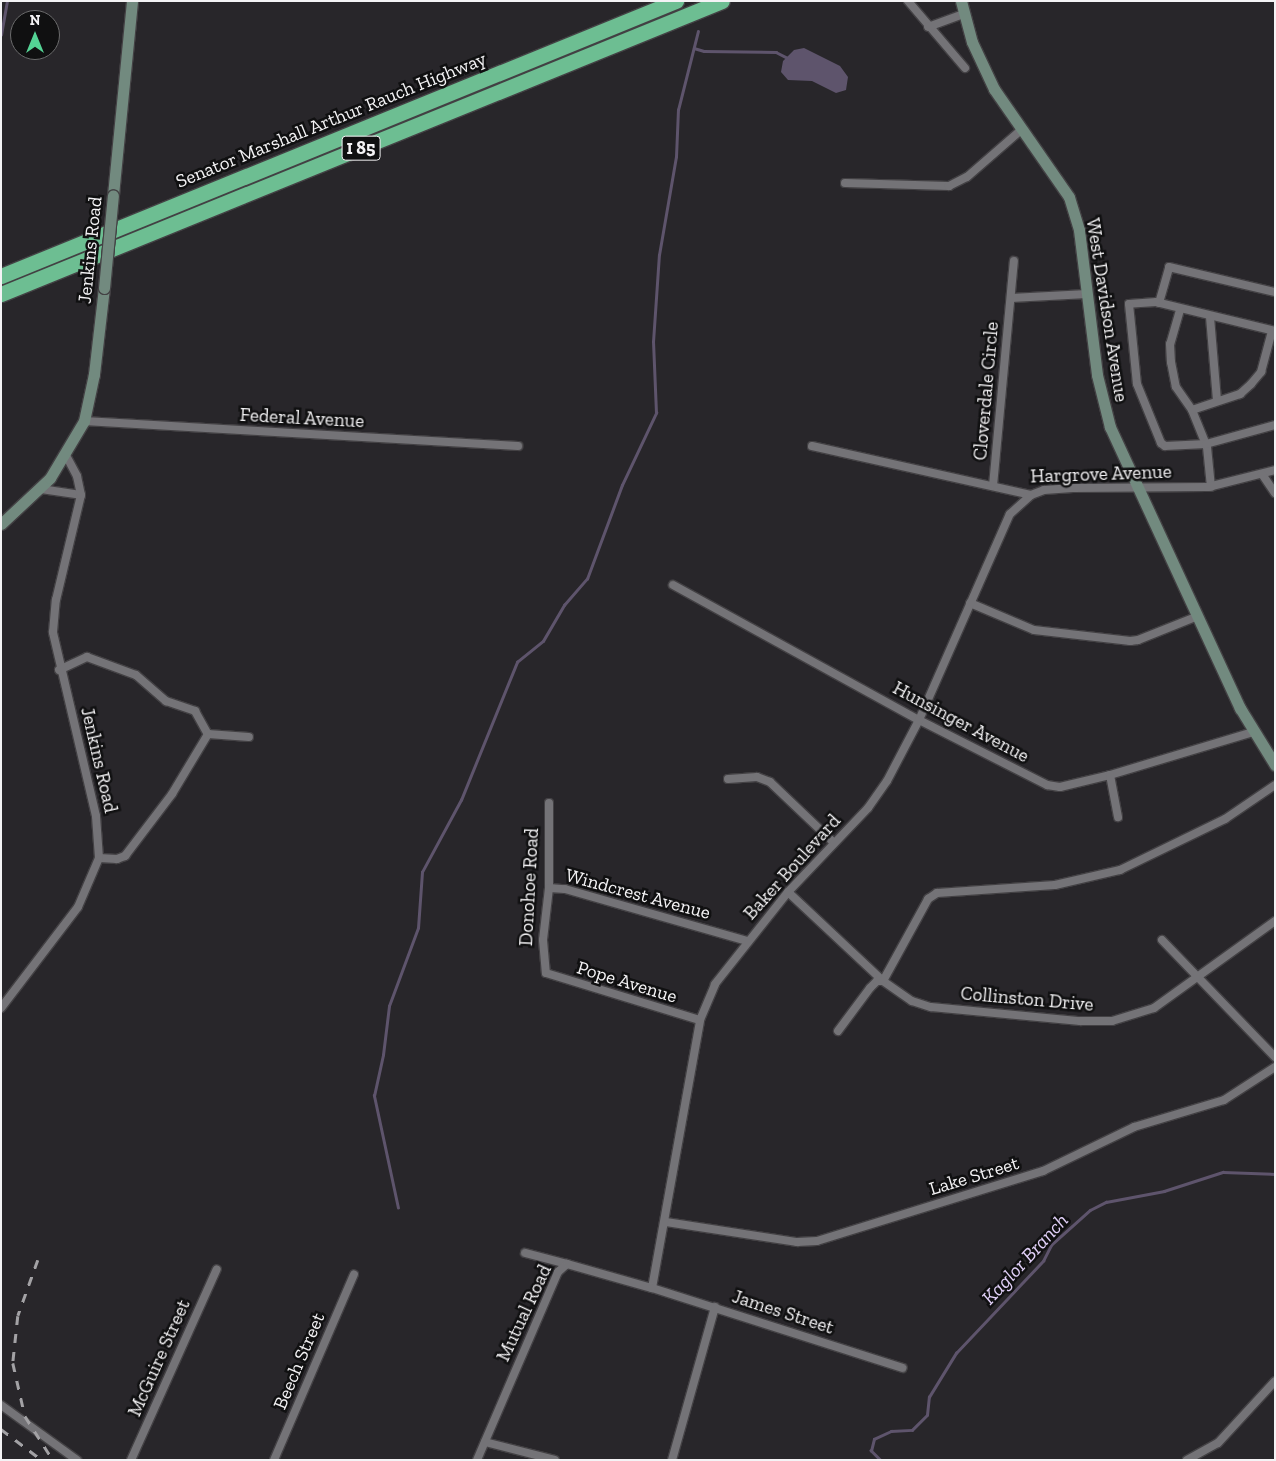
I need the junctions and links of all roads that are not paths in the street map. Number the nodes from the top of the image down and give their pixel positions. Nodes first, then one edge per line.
1 (132, 1) edge
2 (676, 1) edge
3 (722, 1) edge
4 (908, 1) edge
5 (961, 1) edge
6 (963, 14) junction
7 (928, 27) junction
8 (965, 68) dead end
9 (1021, 130) junction
10 (845, 183) dead end
11 (1014, 261) dead end
12 (1, 276) edge
13 (1275, 292) edge
14 (1, 294) edge
15 (1087, 294) junction
16 (1011, 298) junction
17 (1159, 303) junction
18 (1180, 310) junction
19 (1210, 317) junction
20 (1274, 331) edge
21 (1218, 401) junction
22 (1192, 410) junction
23 (84, 421) junction
24 (1275, 425) edge
25 (1206, 444) junction
26 (518, 446) dead end
27 (812, 446) dead end
28 (66, 455) junction
29 (1275, 470) edge
30 (1262, 474) junction
31 (993, 486) junction
32 (1137, 486) junction
33 (1211, 487) junction
34 (42, 489) junction
35 (1275, 493) edge
36 (81, 495) junction
37 (1031, 495) junction
38 (1, 524) edge
39 (673, 585) dead end
40 (970, 603) junction
41 (1198, 616) junction
42 (60, 670) junction
43 (919, 720) junction
44 (1253, 732) junction
45 (208, 734) junction
46 (249, 738) dead end
47 (1275, 765) edge
48 (1110, 775) junction
49 (728, 779) dead end
50 (1275, 785) edge
51 (549, 803) dead end
52 (1118, 817) dead end
53 (834, 843) junction
54 (99, 858) junction
55 (549, 888) junction
56 (788, 892) junction
57 (1275, 921) edge
58 (1162, 940) dead end
59 (747, 941) junction
60 (546, 973) joint
61 (1198, 976) junction
62 (883, 981) junction
63 (1, 1008) edge
64 (700, 1020) junction
65 (838, 1030) dead end
66 (1275, 1057) edge
67 (1275, 1067) edge
68 (666, 1222) junction
69 (525, 1253) dead end
70 (566, 1264) junction
71 (217, 1269) dead end
72 (354, 1274) dead end
73 (652, 1288) junction
74 (715, 1307) junction
75 (903, 1368) dead end
76 (1275, 1381) edge
77 (1, 1405) edge
78 (485, 1442) junction
79 (77, 1460) edge
80 (131, 1460) edge
81 (274, 1460) edge
82 (477, 1460) edge
83 (555, 1460) edge
84 (672, 1460) edge
85 (1187, 1460) edge

1 - 23 street, Jenkins Road, bridge
2 - 12 highway, Senator Marshall Arthur Rauch Highway / I 85
3 - 14 highway, Senator Marshall Arthur Rauch Highway / I 85
4 - 7 street
5 - 6 street, West Davidson Avenue
6 - 7 street
6 - 9 street, West Davidson Avenue
7 - 8 street
9 - 10 street
9 - 15 street, West Davidson Avenue
11 - 16 street, Cloverdale Circle
13 - 17 street
15 - 16 street, Cloverdale Circle
15 - 32 street, West Davidson Avenue
16 - 31 street, Cloverdale Circle
17 - 18 street
17 - 25 street
18 - 19 street
18 - 22 street
19 - 20 street
19 - 21 street
20 - 21 street
21 - 22 street
22 - 25 street
23 - 26 street, Federal Avenue
23 - 28 street, Jenkins Road
24 - 25 street
25 - 33 street
27 - 31 street, Hargrove Avenue
28 - 34 street
28 - 36 street, Jenkins Road
29 - 30 street, Hargrove Avenue
30 - 33 street, Hargrove Avenue
30 - 35 street
31 - 37 street, Hargrove Avenue
32 - 33 street, Hargrove Avenue
32 - 37 street, Hargrove Avenue
32 - 41 street, West Davidson Avenue
34 - 36 street
34 - 38 street
36 - 42 street, Jenkins Road
37 - 40 street, Baker Boulevard
39 - 43 street, Hunsinger Avenue
40 - 41 street
40 - 43 street, Baker Boulevard
41 - 44 street, West Davidson Avenue
42 - 45 street
42 - 54 street, Jenkins Road
43 - 48 street, Hunsinger Avenue
43 - 53 street, Baker Boulevard
44 - 47 street, West Davidson Avenue
44 - 48 street, Hunsinger Avenue
45 - 46 street
45 - 54 street
48 - 52 street
49 - 53 street
50 - 62 street
51 - 55 street, Donohoe Road
53 - 56 street, Baker Boulevard
54 - 63 street, Jenkins Road
55 - 59 street, Windcrest Avenue
55 - 60 street, Donohoe Road
56 - 59 street, Baker Boulevard
56 - 62 street, Collinston Drive
57 - 61 street, Collinston Drive
58 - 61 street
59 - 64 street, Baker Boulevard
60 - 64 street, Pope Avenue
61 - 62 street, Collinston Drive
61 - 66 street
62 - 65 street
64 - 68 street, Baker Boulevard
67 - 68 street, Lake Street
68 - 73 street, Baker Boulevard
69 - 70 street
70 - 73 street, Mutual Road
70 - 78 street, Mutual Road
71 - 80 street, McGuire Street
72 - 81 street, Beech Street
73 - 74 street, James Street
74 - 75 street, James Street
74 - 84 street
76 - 85 street
77 - 79 street
78 - 82 street, Mutual Road
78 - 83 street

